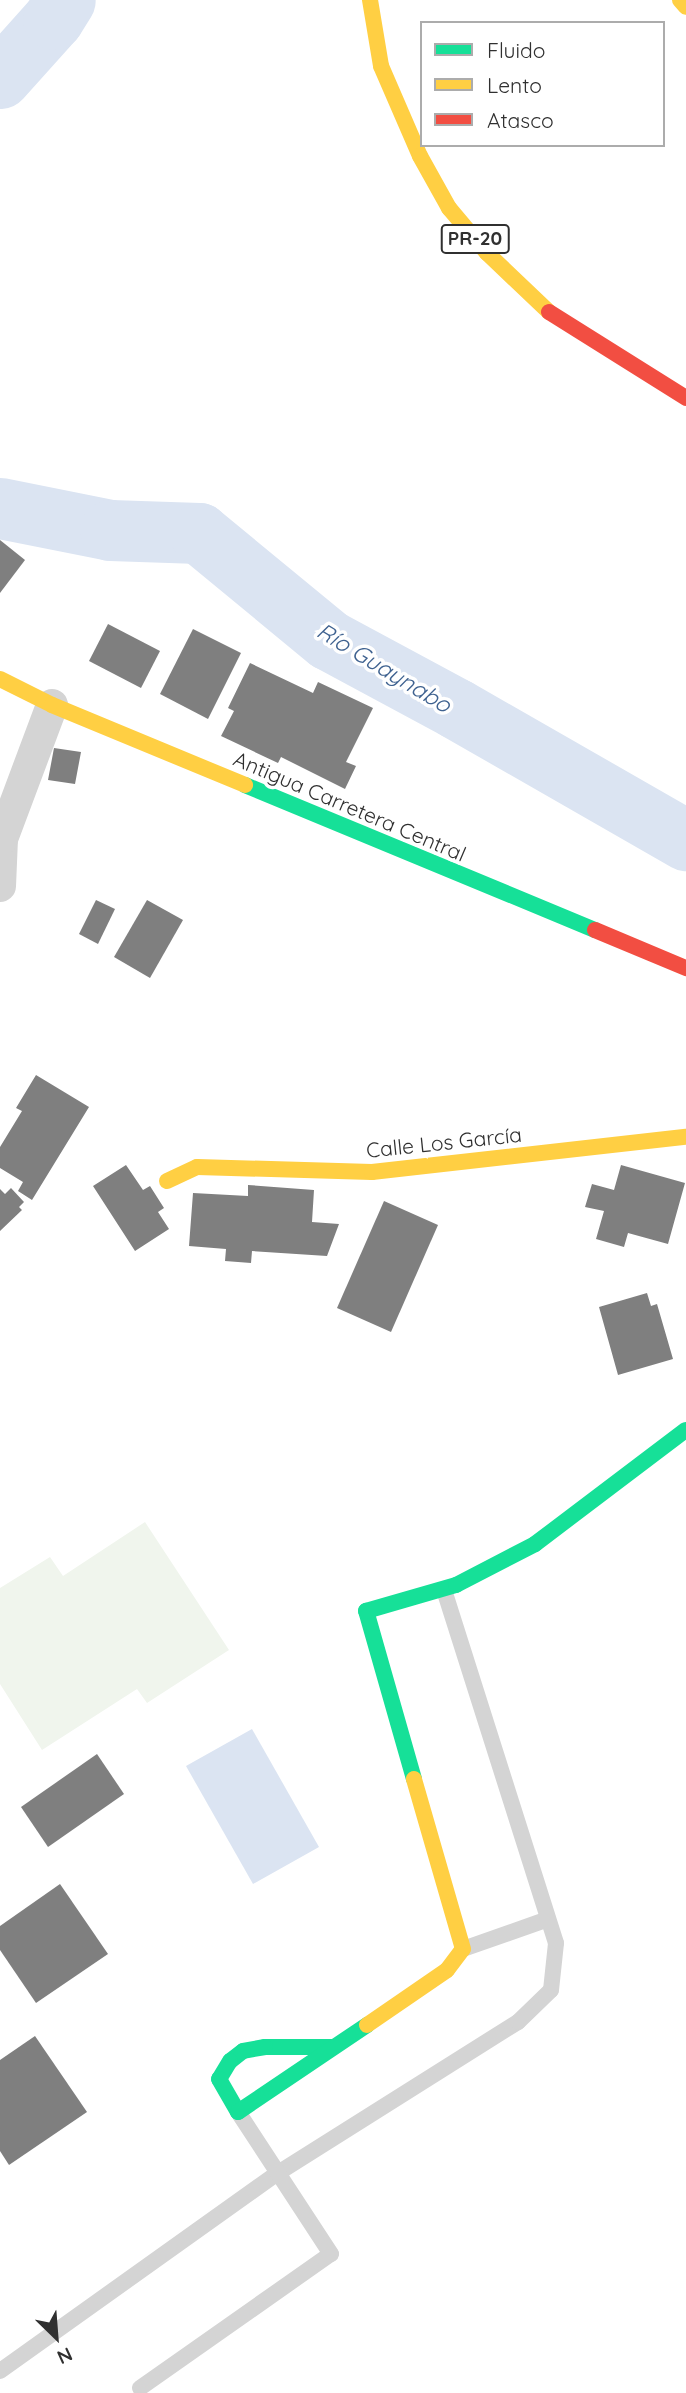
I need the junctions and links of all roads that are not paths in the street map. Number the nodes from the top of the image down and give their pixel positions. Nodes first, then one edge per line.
1 (370, 0) edge
2 (680, 0) edge
3 (686, 7) edge
4 (686, 398) edge
5 (0, 678) edge
6 (52, 705) junction
7 (0, 886) edge
8 (686, 968) edge
9 (686, 1137) edge
10 (167, 1181) dead end
11 (686, 1430) edge
12 (444, 1589) junction
13 (548, 1919) junction
14 (463, 1949) junction
15 (333, 2047) junction
16 (238, 2112) junction
17 (278, 2173) junction
18 (0, 2371) edge
19 (140, 2388) dead end

1 - 4 main road, PR-20
2 - 3 main road
5 - 6 main road, Antigua Carretera Central
6 - 7 street
6 - 8 main road, Antigua Carretera Central
9 - 10 main road, Calle Los García
11 - 12 main road
12 - 13 lane
12 - 14 main road
13 - 14 lane
13 - 17 lane
14 - 15 main road
15 - 16 main road
15 - 16 main road
16 - 17 lane
17 - 18 lane
17 - 19 lane

